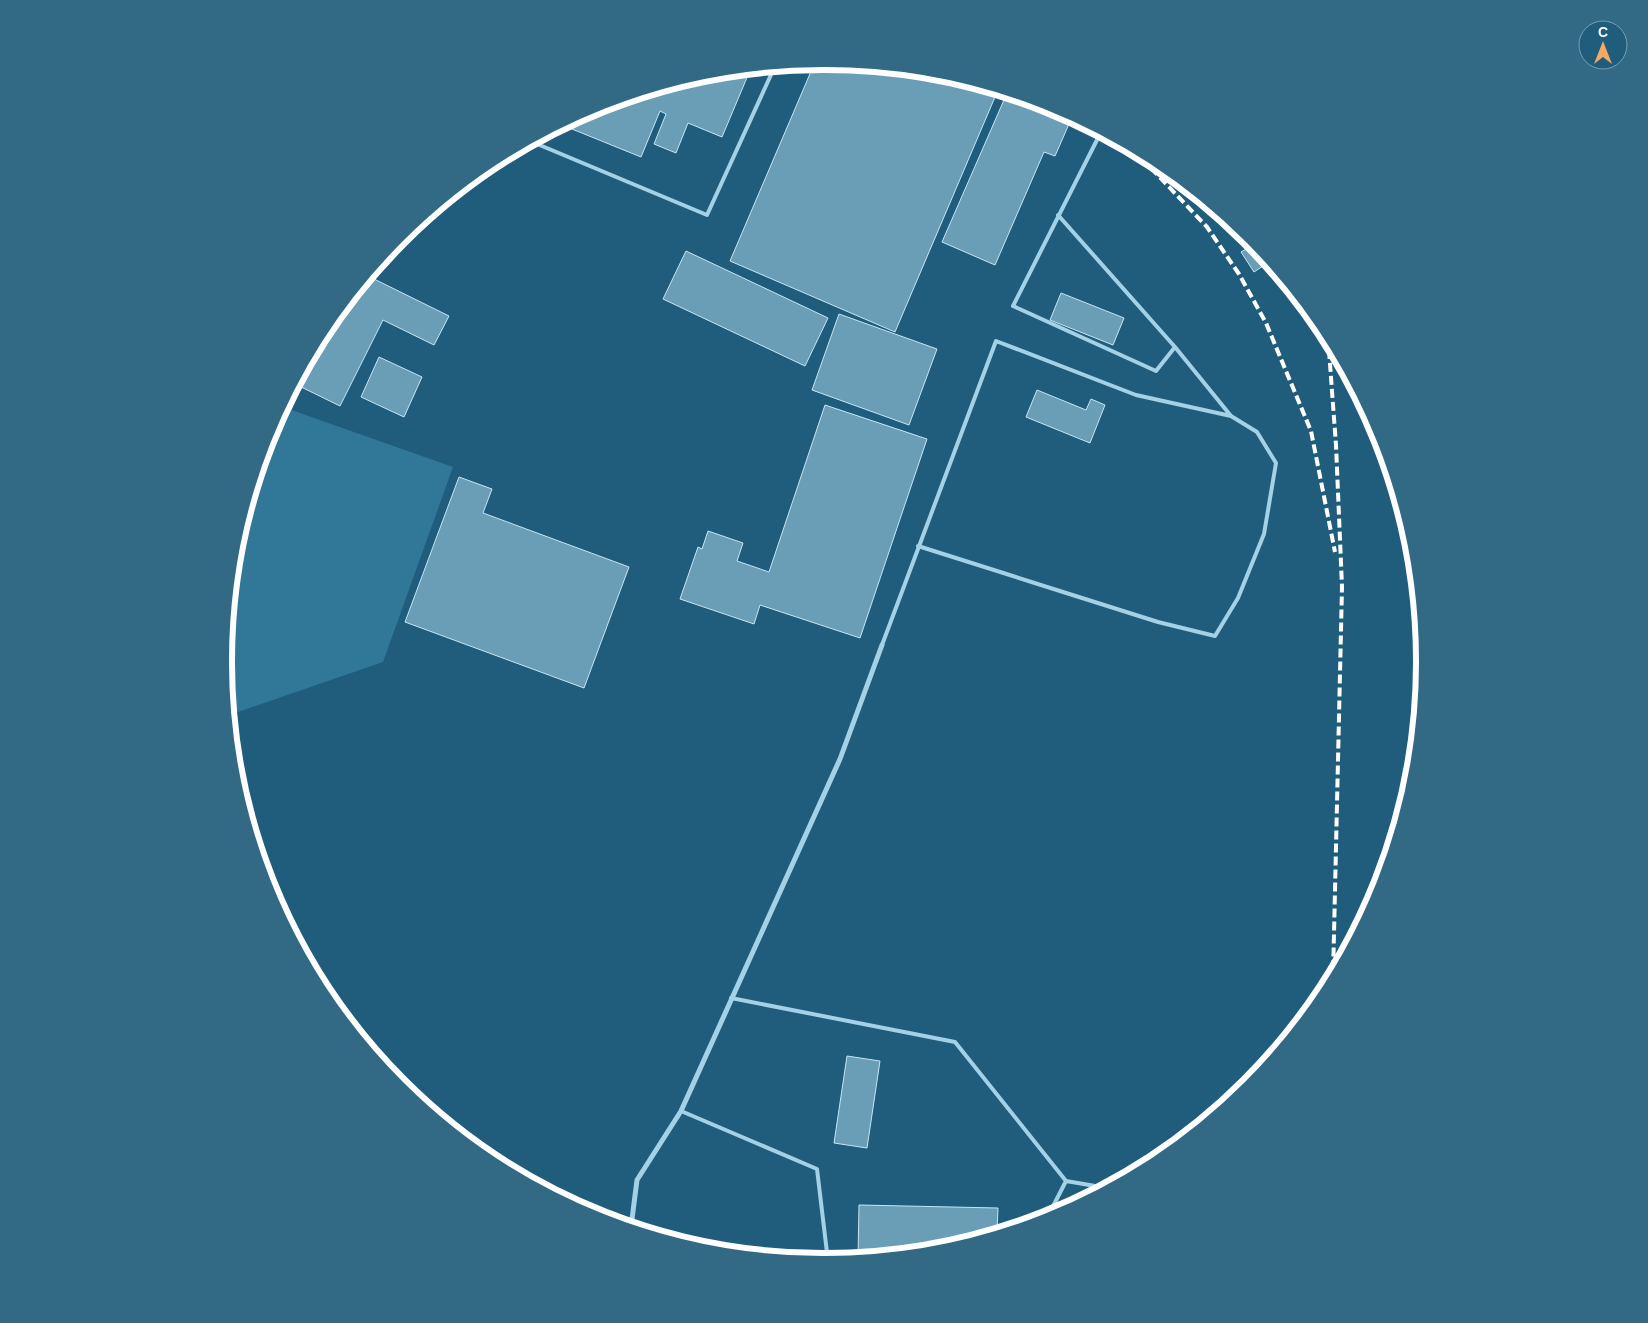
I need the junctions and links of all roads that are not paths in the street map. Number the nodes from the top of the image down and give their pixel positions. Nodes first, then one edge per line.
1 (772, 72) edge
2 (1098, 137) edge
3 (537, 144) edge
4 (1058, 214) junction
5 (1175, 346) junction
6 (1230, 416) junction
7 (918, 546) junction
8 (882, 645) joint
9 (731, 998) junction
10 (681, 1111) junction
11 (1066, 1181) junction
12 (1097, 1186) edge
13 (1053, 1207) edge
14 (632, 1221) edge
15 (827, 1253) edge

1 - 3 lane
2 - 4 lane
4 - 5 lane
4 - 5 lane
5 - 6 lane
6 - 7 lane
6 - 7 lane
7 - 8 lane
8 - 9 street
9 - 10 street
9 - 11 lane
10 - 14 street
10 - 15 lane
11 - 12 lane
11 - 13 lane

